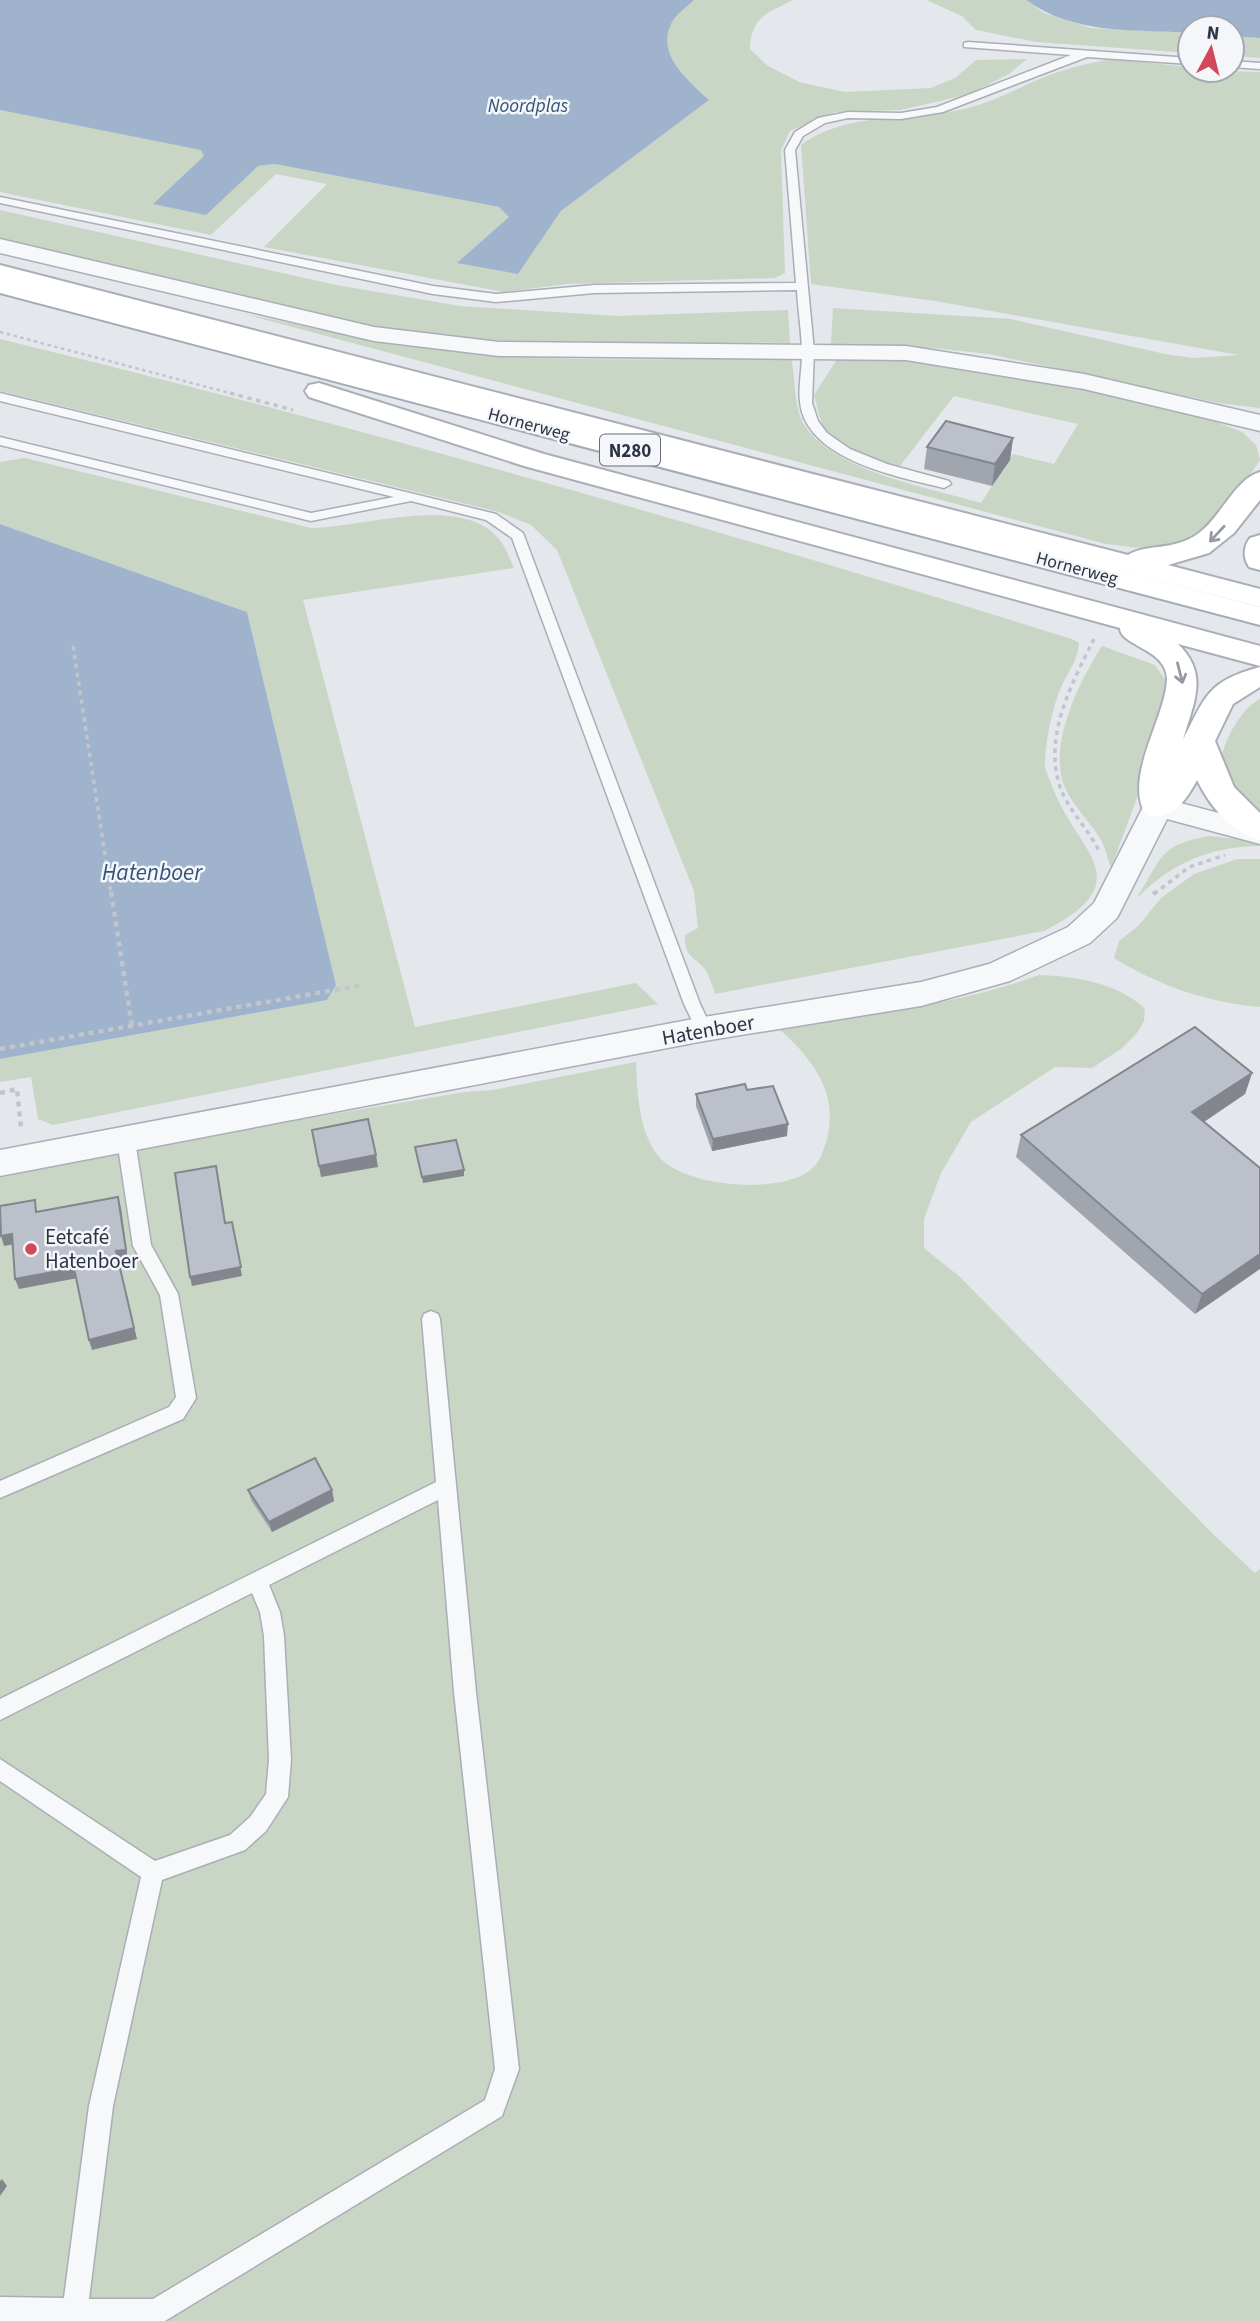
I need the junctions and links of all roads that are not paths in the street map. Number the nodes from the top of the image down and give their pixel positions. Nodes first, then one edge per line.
1 (968, 45) dead end
2 (1087, 53) junction
3 (1176, 60) edge
4 (0, 200) edge
5 (0, 246) edge
6 (0, 272) edge
7 (0, 285) edge
8 (802, 286) junction
9 (0, 309) edge
10 (808, 351) junction
11 (319, 391) junction
12 (0, 397) edge
13 (1260, 422) edge
14 (0, 441) edge
15 (35, 450) junction
16 (0, 455) edge
17 (1260, 481) edge
18 (944, 484) edge
19 (413, 498) junction
20 (1260, 544) edge
21 (1113, 559) junction
22 (1260, 561) edge
23 (1260, 598) edge
24 (1260, 617) edge
25 (1091, 623) junction
26 (1260, 637) edge
27 (1260, 656) edge
28 (1260, 677) edge
29 (1199, 741) junction
30 (1158, 807) junction
31 (1260, 831) edge
32 (704, 1030) junction
33 (126, 1140) junction
34 (0, 1163) edge
35 (431, 1319) dead end
36 (446, 1486) junction
37 (0, 1490) edge
38 (257, 1581) junction
39 (0, 1710) edge
40 (0, 1769) edge
41 (153, 1872) junction
42 (0, 2310) edge
43 (76, 2317) edge

1 - 2 lane
2 - 3 lane
2 - 8 lane
4 - 8 lane
5 - 10 street
6 - 21 main road, Hornerweg / N280
7 - 24 main road, Hornerweg / N280
8 - 10 lane
9 - 11 main road, Hornerweg / N280
10 - 13 street
10 - 18 lane
11 - 25 main road, Hornerweg / N280
11 - 26 main road, Hornerweg / N280
12 - 19 lane
14 - 15 lane
15 - 16 lane
15 - 19 lane
17 -> 21 main road
19 - 32 lane
20 - 22 main road
21 - 23 main road, Hornerweg / N280
25 - 27 main road, Hornerweg / N280
25 -> 30 main road
28 - 29 main road
29 - 30 main road
29 - 31 main road
30 - 31 street
30 - 32 street, Hatenboer
32 - 33 street, Hatenboer
33 - 34 street, Hatenboer
33 - 37 lane
35 - 36 lane
36 - 38 lane
36 - 43 lane
38 - 39 lane
38 - 41 lane
40 - 41 lane
41 - 43 lane
42 - 43 lane

